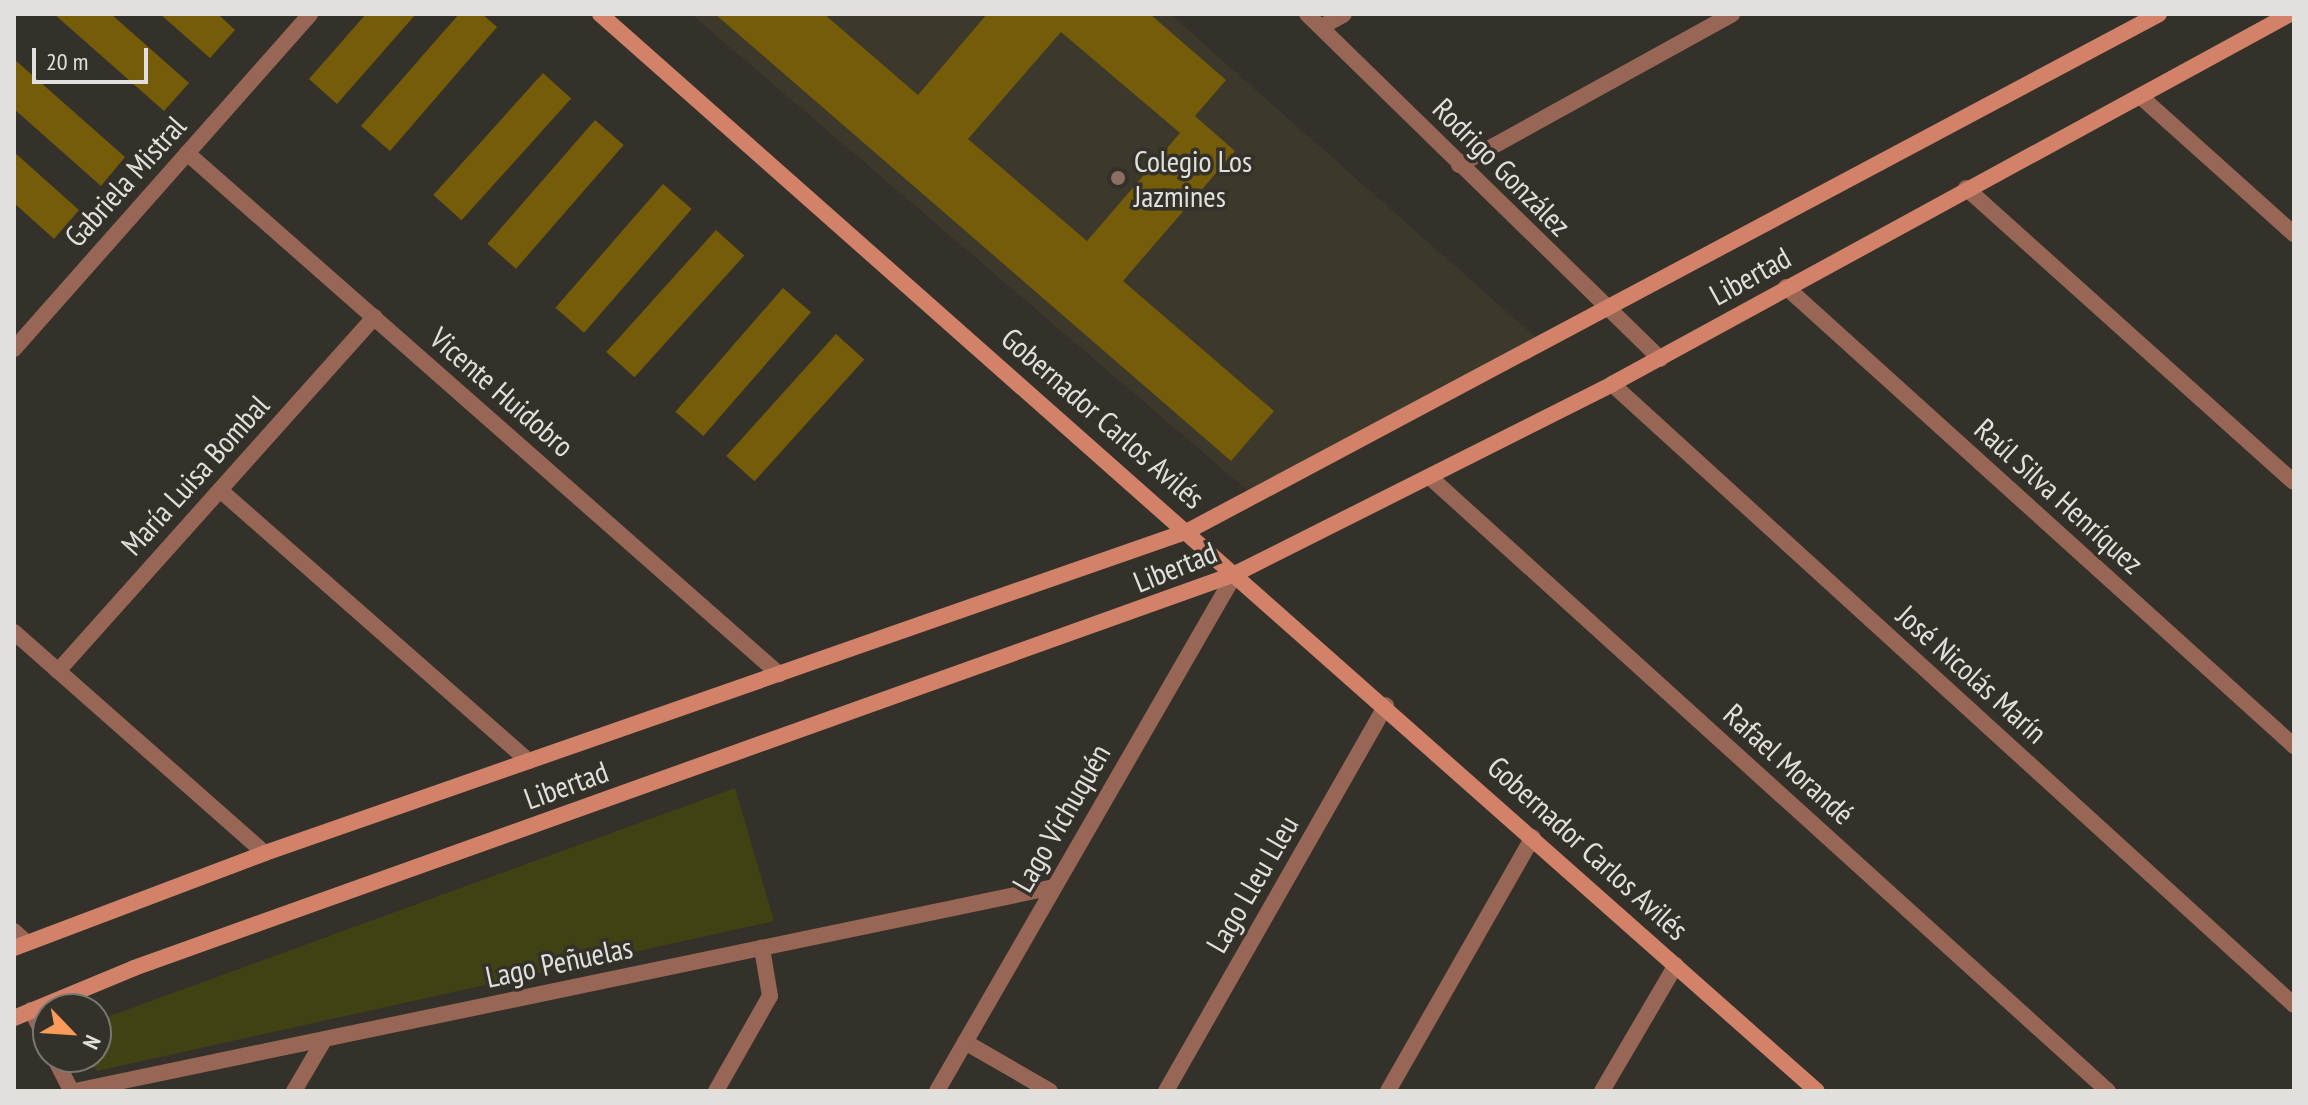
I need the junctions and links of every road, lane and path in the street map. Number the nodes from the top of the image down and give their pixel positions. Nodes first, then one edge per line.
1 (310, 14) edge
2 (600, 14) edge
3 (1307, 14) edge
4 (1344, 14) edge
5 (1732, 14) edge
6 (2159, 14) edge
7 (2290, 14) edge
8 (1321, 27) junction
9 (2140, 96) junction
10 (187, 153) junction
11 (1459, 165) junction
12 (1966, 188) junction
13 (2294, 234) edge
14 (1786, 287) junction
15 (1607, 308) junction
16 (374, 317) junction
17 (14, 349) edge
18 (1660, 359) junction
19 (1612, 384) junction
20 (1432, 479) junction
21 (2294, 482) edge
22 (220, 490) junction
23 (1188, 531) junction
24 (1235, 574) junction
25 (14, 632) edge
26 (58, 671) junction
27 (779, 674) junction
28 (1386, 705) junction
29 (2294, 746) edge
30 (529, 761) junction
31 (1533, 837) junction
32 (265, 853) junction
33 (1054, 887) junction
34 (18, 941) edge
35 (762, 948) junction
36 (1676, 965) junction
37 (2294, 1005) edge
38 (31, 1010) joint
39 (14, 1018) edge
40 (324, 1040) junction
41 (965, 1042) junction
42 (63, 1073) edge
43 (73, 1091) edge
44 (294, 1091) edge
45 (716, 1091) edge
46 (937, 1091) edge
47 (1050, 1091) edge
48 (1166, 1091) edge
49 (1388, 1091) edge
50 (1602, 1091) edge
51 (1817, 1091) edge
52 (2108, 1091) edge

1 - 10 street, Gabriela Mistral
2 - 23 street, Gobernador Carlos Avilés
3 - 8 street, Rodrigo González
4 - 8 street
5 - 11 street
6 - 15 street, Libertad
7 - 9 street, Libertad
8 - 11 street, Rodrigo González
9 - 12 street, Libertad
9 - 13 street
10 - 16 street, Vicente Huidobro
10 - 17 street, Gabriela Mistral
11 - 15 street, Rodrigo González
12 - 14 street, Libertad
12 - 21 street
14 - 18 street, Libertad
14 - 29 street, Raúl Silva Henríquez
15 - 18 street, Rodrigo González
15 - 23 street, Libertad
16 - 22 street, María Luisa Bombal
16 - 27 street, Vicente Huidobro
18 - 19 street, Libertad
19 - 20 street, Libertad
19 - 37 street, José Nicolás Marín
20 - 24 street, Libertad
20 - 52 street, Rafael Morandé
22 - 26 street, María Luisa Bombal
22 - 30 street
23 - 24 street, Gobernador Carlos Avilés
23 - 27 street, Libertad
24 - 28 street, Gobernador Carlos Avilés
24 - 33 street, Lago Vichuquén
24 - 38 street, Libertad
25 - 26 street
26 - 32 street
27 - 30 street, Libertad
28 - 31 street, Gobernador Carlos Avilés
28 - 48 street, Lago Lleu Lleu
30 - 32 street, Libertad
31 - 36 street, Gobernador Carlos Avilés
31 - 49 street
32 - 34 street, Libertad
33 - 35 street, Lago Peñuelas
33 - 41 street, Lago Vichuquén
35 - 40 street, Lago Peñuelas
35 - 45 street
36 - 50 street
36 - 51 street, Gobernador Carlos Avilés
38 - 39 street, Libertad
40 - 43 street, Lago Peñuelas
40 - 44 street
41 - 46 street, Lago Vichuquén
41 - 47 street
42 - 43 street, Lago Peñuelas

